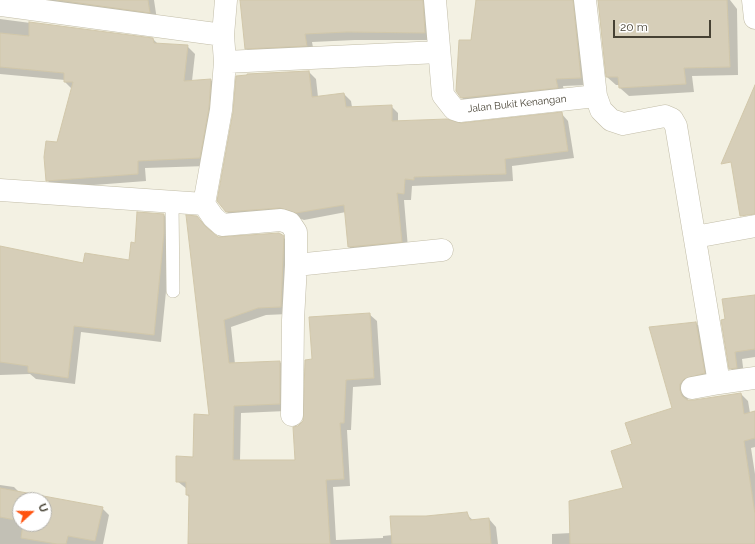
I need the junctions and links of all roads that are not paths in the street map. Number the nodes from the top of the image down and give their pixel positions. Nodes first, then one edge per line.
1 (226, 0) edge
2 (436, 0) edge
3 (584, 0) edge
4 (752, 0) edge
5 (0, 5) edge
6 (755, 18) edge
7 (223, 35) junction
8 (439, 52) junction
9 (225, 62) junction
10 (596, 96) junction
11 (0, 190) edge
12 (172, 202) junction
13 (204, 204) junction
14 (755, 226) edge
15 (695, 238) junction
16 (442, 250) dead end
17 (296, 265) junction
18 (173, 291) dead end
19 (755, 378) edge
20 (720, 383) junction
21 (692, 388) dead end
22 (292, 415) dead end

1 - 7 street
2 - 8 street, Jalan Bukit Kenangan
3 - 10 street
4 - 6 street
5 - 7 street
7 - 9 street
8 - 9 street
8 - 10 street, Jalan Bukit Kenangan
9 - 13 street
10 - 15 street
11 - 12 street
12 - 13 street
12 - 18 lane
13 - 17 street
14 - 15 street
15 - 20 street
16 - 17 street
17 - 22 street
19 - 20 street
20 - 21 street

